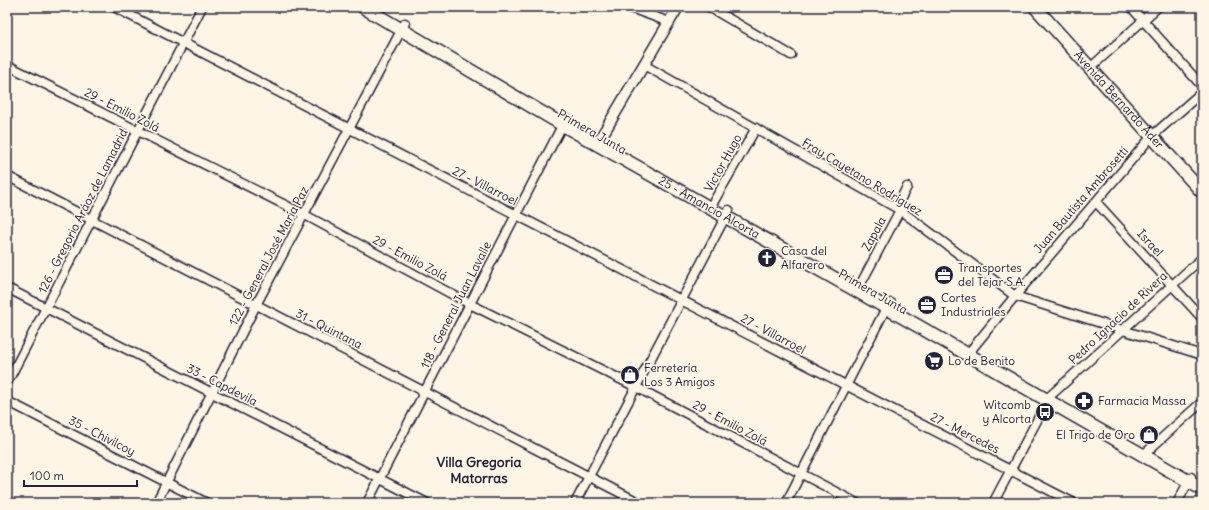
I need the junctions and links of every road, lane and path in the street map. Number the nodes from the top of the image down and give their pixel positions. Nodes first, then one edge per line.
1 (114, 7) edge
2 (202, 7) edge
3 (363, 7) edge
4 (379, 7) edge
5 (628, 7) edge
6 (678, 7) edge
7 (709, 7) edge
8 (1035, 7) edge
9 (1131, 7) edge
10 (1158, 7) edge
11 (1143, 20) junction
12 (669, 22) junction
13 (404, 26) junction
14 (183, 43) junction
15 (791, 55) dead end
16 (7, 65) edge
17 (644, 65) junction
18 (1090, 68) junction
19 (1202, 86) edge
20 (1202, 92) edge
21 (564, 121) junction
22 (756, 128) junction
23 (348, 129) junction
24 (138, 131) junction
25 (1152, 136) junction
26 (599, 141) junction
27 (7, 176) edge
28 (908, 187) dead end
29 (1202, 192) edge
30 (1096, 202) junction
31 (713, 205) junction
32 (900, 210) junction
33 (727, 213) junction
34 (304, 214) junction
35 (516, 215) junction
36 (92, 220) junction
37 (1202, 258) edge
38 (1172, 284) junction
39 (7, 288) edge
40 (858, 288) junction
41 (1015, 296) junction
42 (682, 300) junction
43 (470, 304) junction
44 (256, 305) junction
45 (888, 305) junction
46 (47, 309) junction
47 (1202, 318) edge
48 (1122, 331) junction
49 (969, 352) junction
50 (1202, 355) edge
51 (7, 383) edge
52 (845, 385) junction
53 (636, 387) junction
54 (424, 392) junction
55 (212, 393) junction
56 (1049, 398) junction
57 (7, 401) edge
58 (1202, 402) edge
59 (1145, 453) junction
60 (1010, 470) junction
61 (801, 475) junction
62 (588, 477) junction
63 (379, 479) junction
64 (1194, 480) edge
65 (166, 483) junction
66 (1202, 490) edge
67 (156, 503) edge
68 (207, 503) edge
69 (367, 503) edge
70 (427, 503) edge
71 (575, 503) edge
72 (640, 503) edge
73 (786, 503) edge
74 (857, 503) edge
75 (994, 503) edge
76 (1074, 503) edge
77 (1177, 503) edge

1 - 14 street, 27 - Villarroel
2 - 14 street, 126 - Gregorio Aráoz de Lamadrid
3 - 13 main road
4 - 13 main road, Primera Junta
5 - 12 street
6 - 12 street
7 - 15 street
8 - 18 main road, Avenida Bernardo Ader
9 - 11 street
10 - 11 street
11 - 18 street
11 - 19 street
12 - 17 street
13 - 21 main road, Primera Junta
13 - 23 street, 122 - General José María Paz
14 - 23 street, 27 - Villarroel
14 - 24 street, 126 - Gregorio Aráoz de Lamadrid
16 - 24 street, 29 - Emilio Zolá
17 - 22 street, Fray Cayetano Rodríguez
17 - 26 street
18 - 25 main road, Avenida Bernardo Ader
20 - 25 street, Juan Bautista Ambrosetti
21 - 26 main road, Primera Junta
21 - 35 street, 118 - General Juan Lavalle
22 - 31 street, Victor Hugo
22 - 32 street, Fray Cayetano Rodríguez
23 - 34 street, 122 - General José María Paz
23 - 35 street, 27 - Villarroel
24 - 34 street, 29 - Emilio Zolá
24 - 36 street, 126 - Gregorio Aráoz de Lamadrid
25 - 29 main road, Avenida Bernardo Ader
25 - 30 street, Juan Bautista Ambrosetti
26 - 31 main road, Primera Junta
27 - 36 street, 31 - Quintana
28 - 32 street, Zapala
30 - 38 street, Israel
30 - 41 street, Juan Bautista Ambrosetti
31 - 33 main road, Primera Junta
32 - 40 street, Zapala
32 - 41 street, Fray Cayetano Rodríguez
33 - 40 main road, Primera Junta
33 - 42 street
34 - 43 street, 29 - Emilio Zolá
34 - 44 street, 122 - General José María Paz
35 - 42 street, 27 - Villarroel
35 - 43 street, 118 - General Juan Lavalle
36 - 44 street, 31 - Quintana
36 - 46 street, 126 - Gregorio Aráoz de Lamadrid
37 - 38 street, Pedro Ignacio de Rivera
38 - 47 street, Israel
38 - 48 street, Pedro Ignacio de Rivera
39 - 46 street, 33 - Capdevila
40 - 45 main road, Primera Junta
41 - 48 street, Fray Cayetano Rodríguez
41 - 49 street, Juan Bautista Ambrosetti
42 - 52 street, 27 - Villarroel
42 - 53 street
43 - 53 street, 29 - Emilio Zolá
43 - 54 street, 118 - General Juan Lavalle
44 - 54 street, 31 - Quintana
44 - 55 street, 122 - General José María Paz
45 - 49 main road, Primera Junta
45 - 52 street
46 - 51 street, 126 - Gregorio Aráoz de Lamadrid
46 - 55 street, 33 - Capdevila
48 - 50 street, Fray Cayetano Rodríguez
48 - 56 street, Pedro Ignacio de Rivera
49 - 56 main road, Primera Junta
52 - 60 street, 27 - Mercedes
52 - 61 street
53 - 61 street, 29 - Emilio Zolá
53 - 62 street
54 - 62 street, 31 - Quintana
54 - 63 street, 118 - General Juan Lavalle
55 - 63 street, 33 - Capdevila
55 - 65 street, 122 - General José María Paz
56 - 59 main road, Primera Junta
56 - 60 street, Pedro Ignacio de Rivera
57 - 65 street, 35 - Chivilcoy
58 - 59 street
59 - 64 main road, Primera Junta
60 - 75 street, Pedro Ignacio de Rivera
60 - 76 street, 27 - Mercedes
61 - 73 street
61 - 74 street, 29 - Emilio Zolá
62 - 71 street
62 - 72 street, 31 - Quintana
63 - 69 street, 118 - General Juan Lavalle
63 - 70 street, 33 - Capdevila
64 - 66 main road
64 - 77 street
65 - 67 street, 122 - General José María Paz
65 - 68 street, 35 - Chivilcoy

